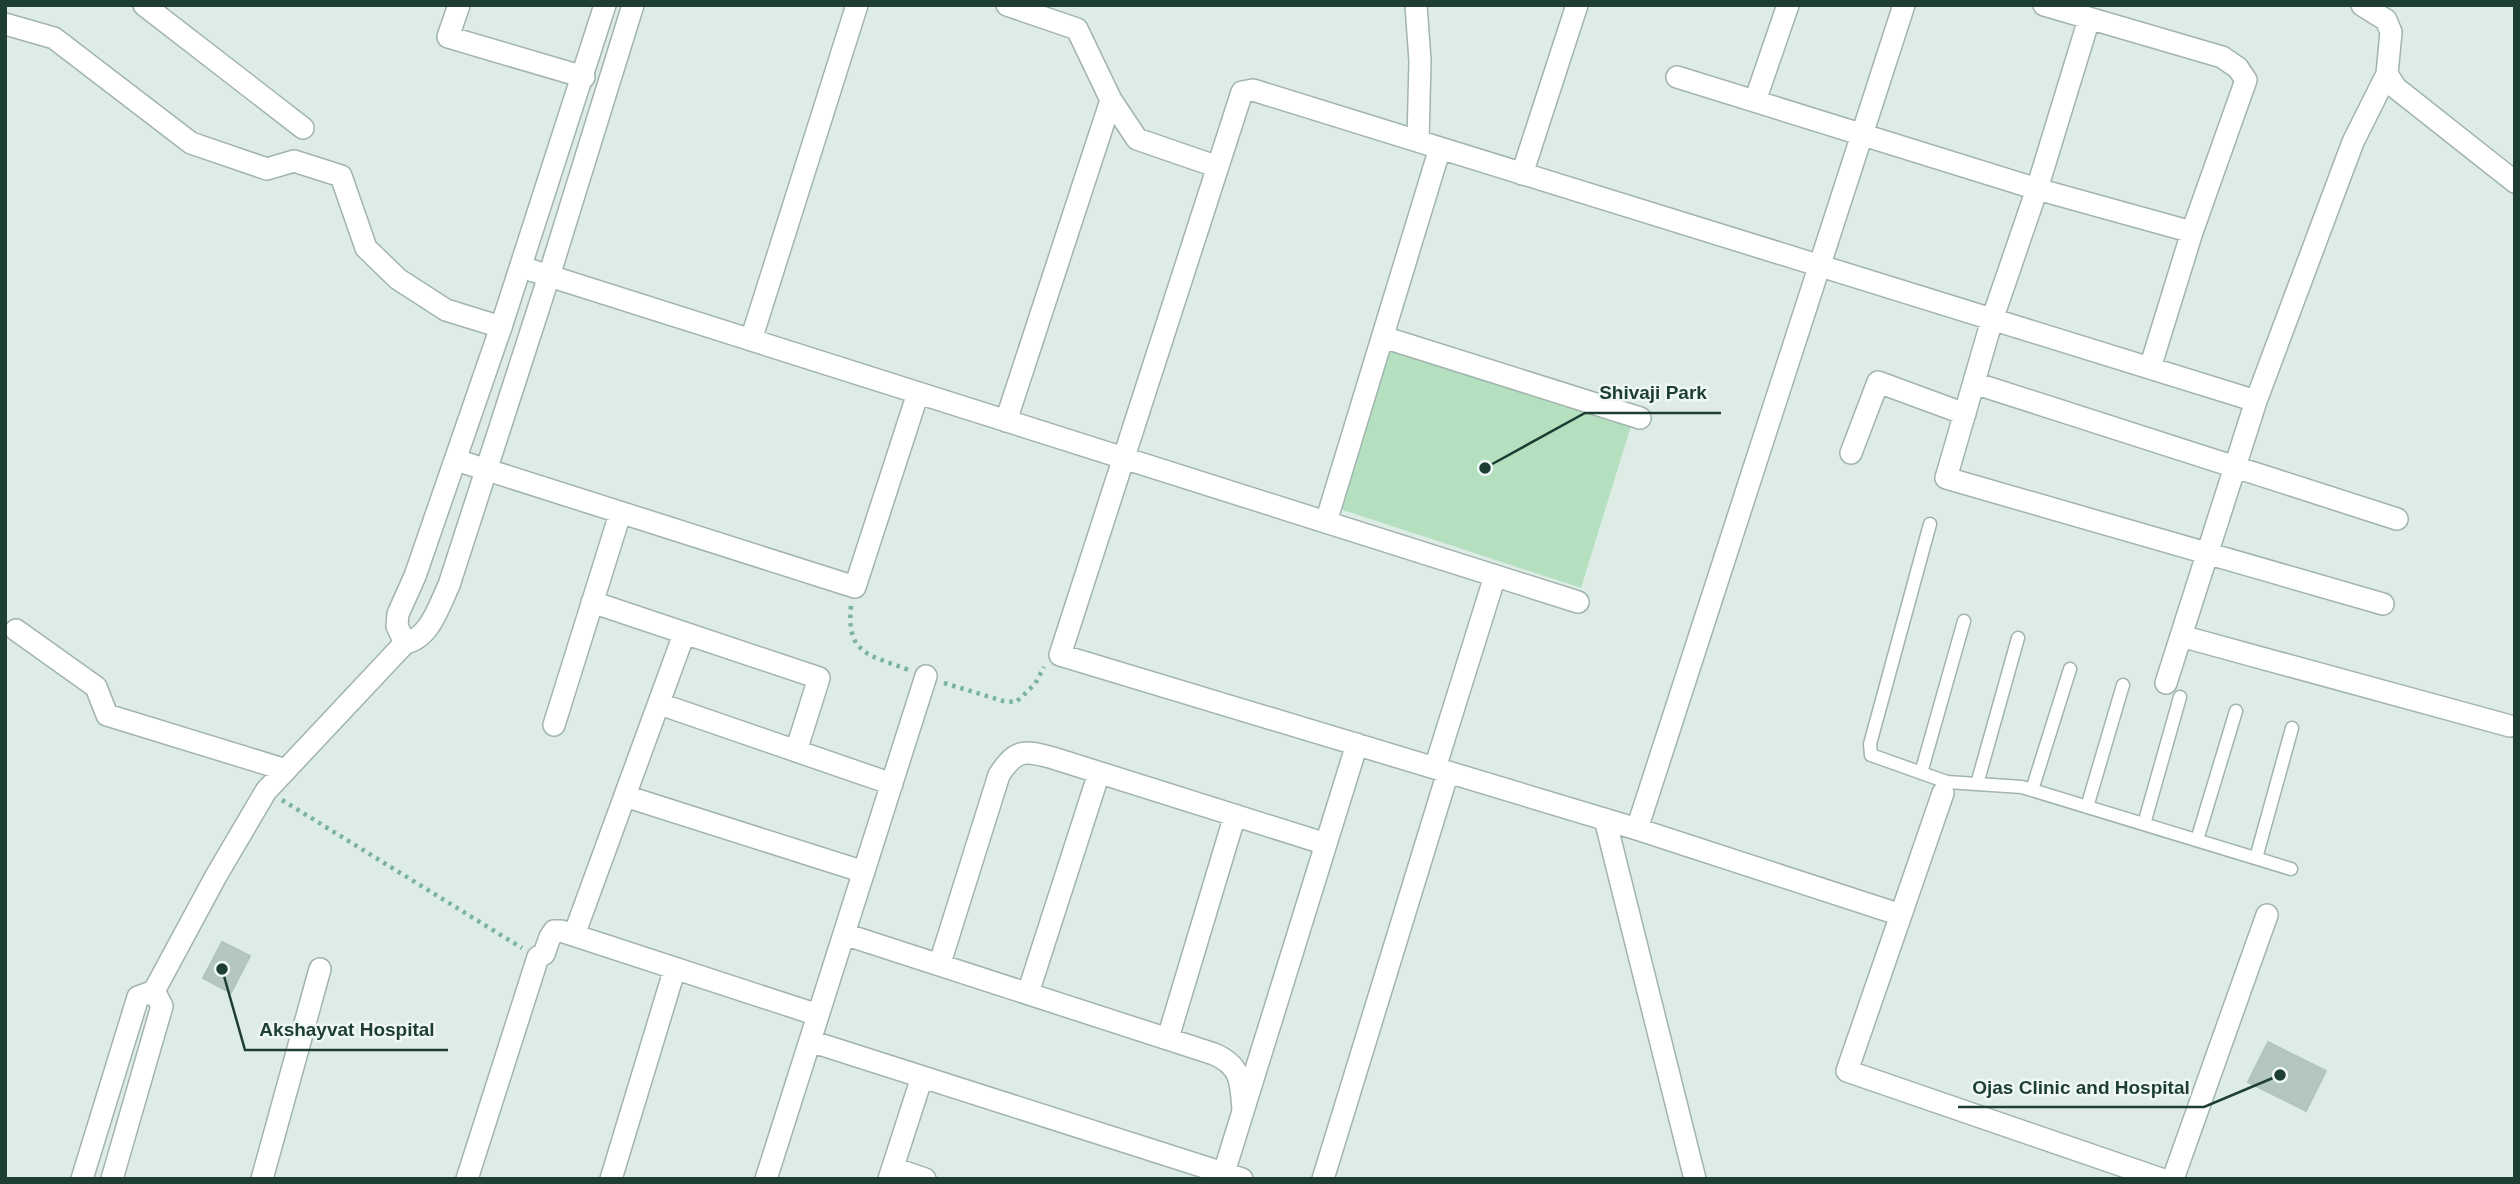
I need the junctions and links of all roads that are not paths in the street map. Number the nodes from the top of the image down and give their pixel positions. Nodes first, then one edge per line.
1 (144, 5) edge
2 (458, 5) edge
3 (605, 5) edge
4 (634, 5) edge
5 (857, 5) edge
6 (1007, 5) edge
7 (1416, 5) edge
8 (1577, 5) edge
9 (1788, 5) edge
10 (1904, 5) edge
11 (2044, 5) edge
12 (2362, 5) edge
13 (2089, 19) junction
14 (5, 24) edge
15 (2387, 74) junction
16 (584, 77) junction
17 (1677, 77) dead end
18 (1111, 100) junction
19 (1755, 101) junction
20 (303, 128) dead end
21 (1861, 136) junction
22 (1418, 141) junction
23 (1440, 148) junction
24 (1218, 167) junction
25 (1522, 174) junction
26 (2515, 182) edge
27 (2037, 189) junction
28 (2192, 232) junction
29 (1819, 265) junction
30 (521, 267) junction
31 (550, 276) junction
32 (1992, 320) junction
33 (501, 327) junction
34 (1383, 337) junction
35 (751, 340) junction
36 (2150, 368) junction
37 (1974, 383) junction
38 (918, 393) junction
39 (2256, 401) junction
40 (1965, 414) junction
41 (1640, 418) dead end
42 (1006, 421) junction
43 (1851, 453) dead end
44 (1124, 458) junction
45 (456, 460) junction
46 (2236, 467) junction
47 (488, 471) junction
48 (620, 514) junction
49 (2397, 519) dead end
50 (1326, 522) junction
51 (1930, 524) dead end
52 (2208, 553) junction
53 (1495, 576) junction
54 (1578, 602) dead end
55 (592, 603) junction
56 (2383, 604) dead end
57 (1964, 621) dead end
58 (16, 630) dead end
59 (684, 634) junction
60 (2181, 636) junction
61 (2018, 638) dead end
62 (405, 643) junction
63 (2070, 669) dead end
64 (926, 676) road end
65 (2123, 685) dead end
66 (2173, 690) joint
67 (660, 704) junction
68 (2236, 711) dead end
69 (554, 725) dead end
70 (2510, 726) dead end
71 (2292, 728) dead end
72 (1357, 744) junction
73 (796, 751) junction
74 (286, 770) junction
75 (1441, 770) junction
76 (1099, 773) junction
77 (1921, 773) junction
78 (892, 784) junction
79 (1976, 784) junction
80 (1945, 788) junction
81 (2032, 790) junction
82 (625, 796) junction
83 (2087, 807) junction
84 (1235, 815) junction
85 (1605, 819) junction
86 (2144, 824) junction
87 (1637, 829) junction
88 (2197, 840) junction
89 (1326, 844) junction
90 (2256, 858) junction
91 (2291, 869) dead end
92 (864, 872) junction
93 (1901, 915) junction
94 (2267, 915) dead end
95 (844, 934) junction
96 (574, 935) junction
97 (940, 963) junction
98 (675, 968) junction
99 (320, 969) dead end
100 (154, 991) junction
101 (1028, 993) junction
102 (818, 1015) junction
103 (1168, 1038) junction
104 (810, 1041) junction
105 (922, 1077) junction
106 (1243, 1111) junction
107 (891, 1174) edge
108 (1230, 1177) edge
109 (82, 1179) edge
110 (112, 1179) edge
111 (262, 1179) edge
112 (467, 1179) edge
113 (611, 1179) edge
114 (766, 1179) edge
115 (926, 1179) edge
116 (1323, 1179) edge
117 (1695, 1179) edge
118 (2161, 1179) edge
119 (2173, 1179) edge

1 - 20 street
2 - 16 street
3 - 16 street
4 - 31 street
5 - 35 street
6 - 18 street
7 - 22 street
8 - 25 street
9 - 19 street
10 - 21 street
11 - 13 street
12 - 15 street
13 - 27 street
13 - 28 street
14 - 33 street
15 - 26 street
15 - 39 street
16 - 30 street
17 - 19 street
18 - 24 street
18 - 42 street
19 - 21 street
21 - 27 street
21 - 29 street
22 - 23 street
22 - 24 street
23 - 25 street
23 - 34 street
24 - 44 street
25 - 29 street
27 - 28 street
27 - 32 street
28 - 36 street
29 - 32 street
29 - 87 street
30 - 31 street
30 - 33 street
31 - 35 street
31 - 47 street
32 - 36 street
32 - 37 street
33 - 45 street
34 - 41 street
34 - 50 street
35 - 38 street
36 - 39 street
37 - 40 street
37 - 46 street
38 - 42 street
38 - 48 street
39 - 46 street
40 - 43 street
40 - 52 street
42 - 44 street
44 - 50 street
44 - 72 street
45 - 47 street
45 - 62 street
46 - 49 street
46 - 52 street
47 - 48 street
47 - 62 street
48 - 55 street
50 - 53 street
51 - 77 lane
52 - 56 street
52 - 60 street
53 - 54 street
53 - 75 street
55 - 59 street
55 - 69 street
57 - 77 lane
58 - 74 street
59 - 67 street
59 - 73 street
60 - 66 street
60 - 70 street
61 - 79 lane
62 - 74 street
63 - 81 lane
64 - 78 street
65 - 83 lane
66 - 86 lane
67 - 73 street
67 - 82 street
68 - 88 lane
71 - 90 lane
72 - 75 street
72 - 89 street
73 - 78 street
74 - 100 street
75 - 85 street
75 - 116 street
76 - 84 street
76 - 97 street
76 - 101 street
77 - 80 lane
78 - 92 street
79 - 80 lane
79 - 81 lane
80 - 93 street
81 - 83 lane
82 - 92 street
82 - 96 street
83 - 86 lane
84 - 89 street
84 - 103 street
85 - 87 street
85 - 117 street
86 - 88 lane
87 - 93 street
88 - 90 lane
89 - 106 street
90 - 91 lane
92 - 95 street
93 - 118 street
94 - 119 street
95 - 97 street
95 - 102 street
96 - 98 street
96 - 112 street
97 - 101 street
98 - 102 street
98 - 113 street
99 - 111 street
100 - 109 street
100 - 110 street
101 - 103 street
102 - 104 street
103 - 106 street
104 - 105 street
104 - 114 street
105 - 107 street
105 - 108 street
106 - 108 street
107 - 115 street

